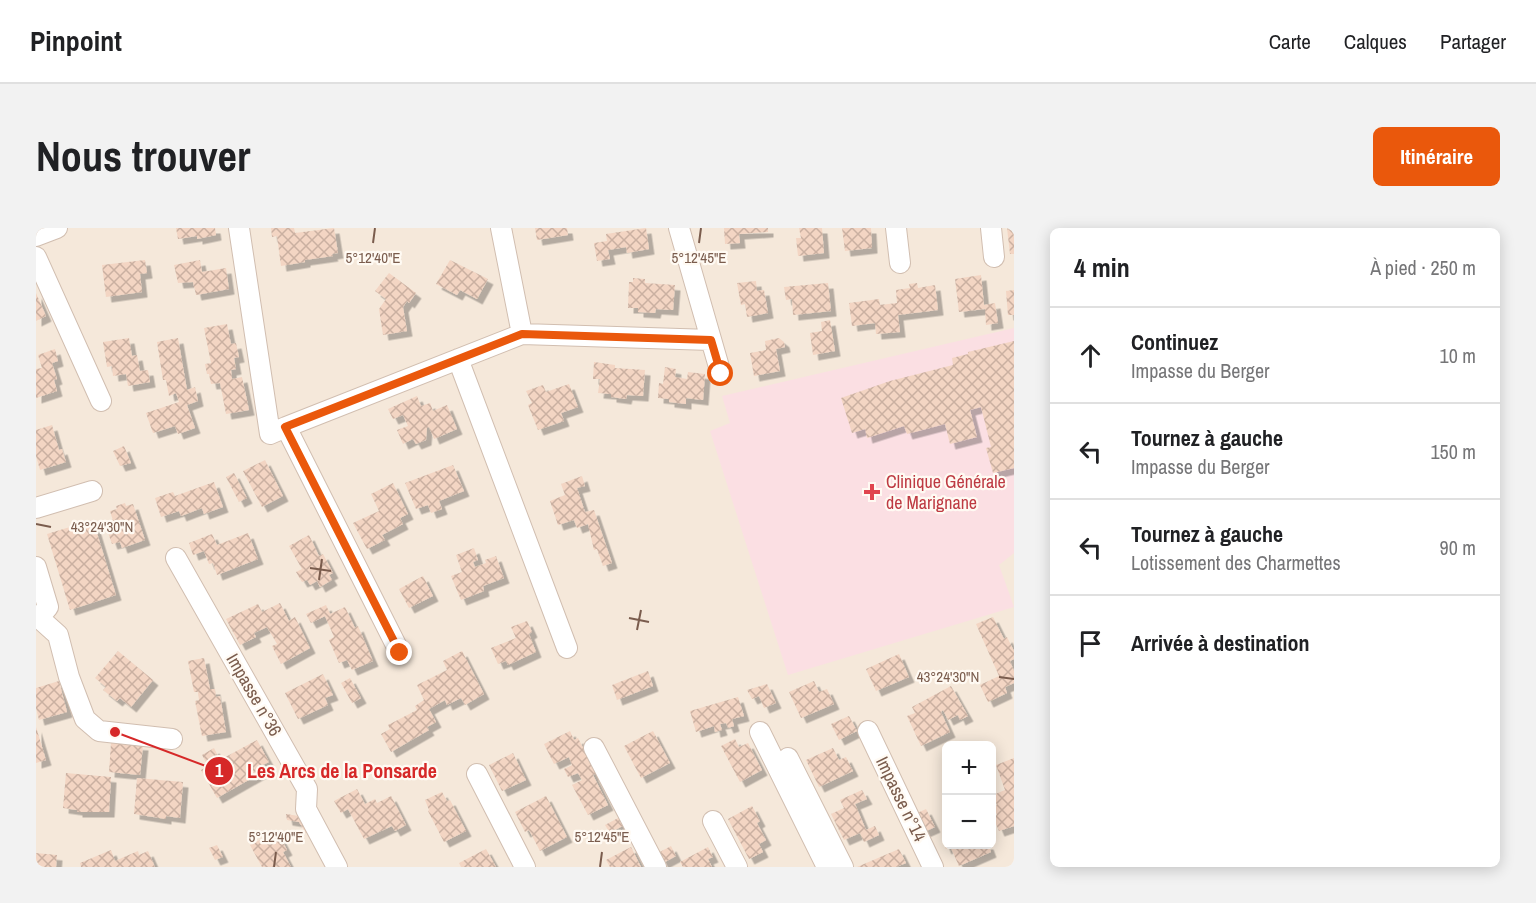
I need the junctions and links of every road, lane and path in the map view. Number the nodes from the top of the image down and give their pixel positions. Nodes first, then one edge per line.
1 (57, 228) edge
2 (239, 228) edge
3 (501, 228) edge
4 (679, 228) edge
5 (896, 228) edge
6 (991, 228) edge
7 (36, 236) edge
8 (36, 257) edge
9 (994, 258) dead end
10 (900, 262) dead end
11 (522, 334) junction
12 (711, 340) junction
13 (458, 359) junction
14 (721, 374) dead end
15 (100, 401) dead end
16 (285, 427) junction
17 (92, 491) dead end
18 (36, 508) edge
19 (176, 558) dead end
20 (36, 567) edge
21 (37, 618) edge
22 (567, 648) dead end
23 (400, 653) dead end
24 (868, 731) dead end
25 (760, 732) dead end
26 (172, 739) dead end
27 (594, 748) dead end
28 (788, 758) dead end
29 (477, 774) dead end
30 (713, 821) dead end
31 (337, 867) edge
32 (525, 867) edge
33 (656, 867) edge
34 (737, 867) edge
35 (827, 867) edge
36 (843, 867) edge
37 (933, 867) edge

1 - 7 street
2 - 16 street
3 - 11 street
4 - 12 street
5 - 10 street
6 - 9 street
8 - 15 street
11 - 12 street
11 - 13 street
12 - 14 street
13 - 16 street
13 - 22 street
16 - 23 street
17 - 18 street
19 - 31 street, Impasse n°36
20 - 21 street
21 - 26 street
24 - 37 street, Impasse n°14
25 - 35 street
27 - 33 street
28 - 36 street
29 - 32 street
30 - 34 street

